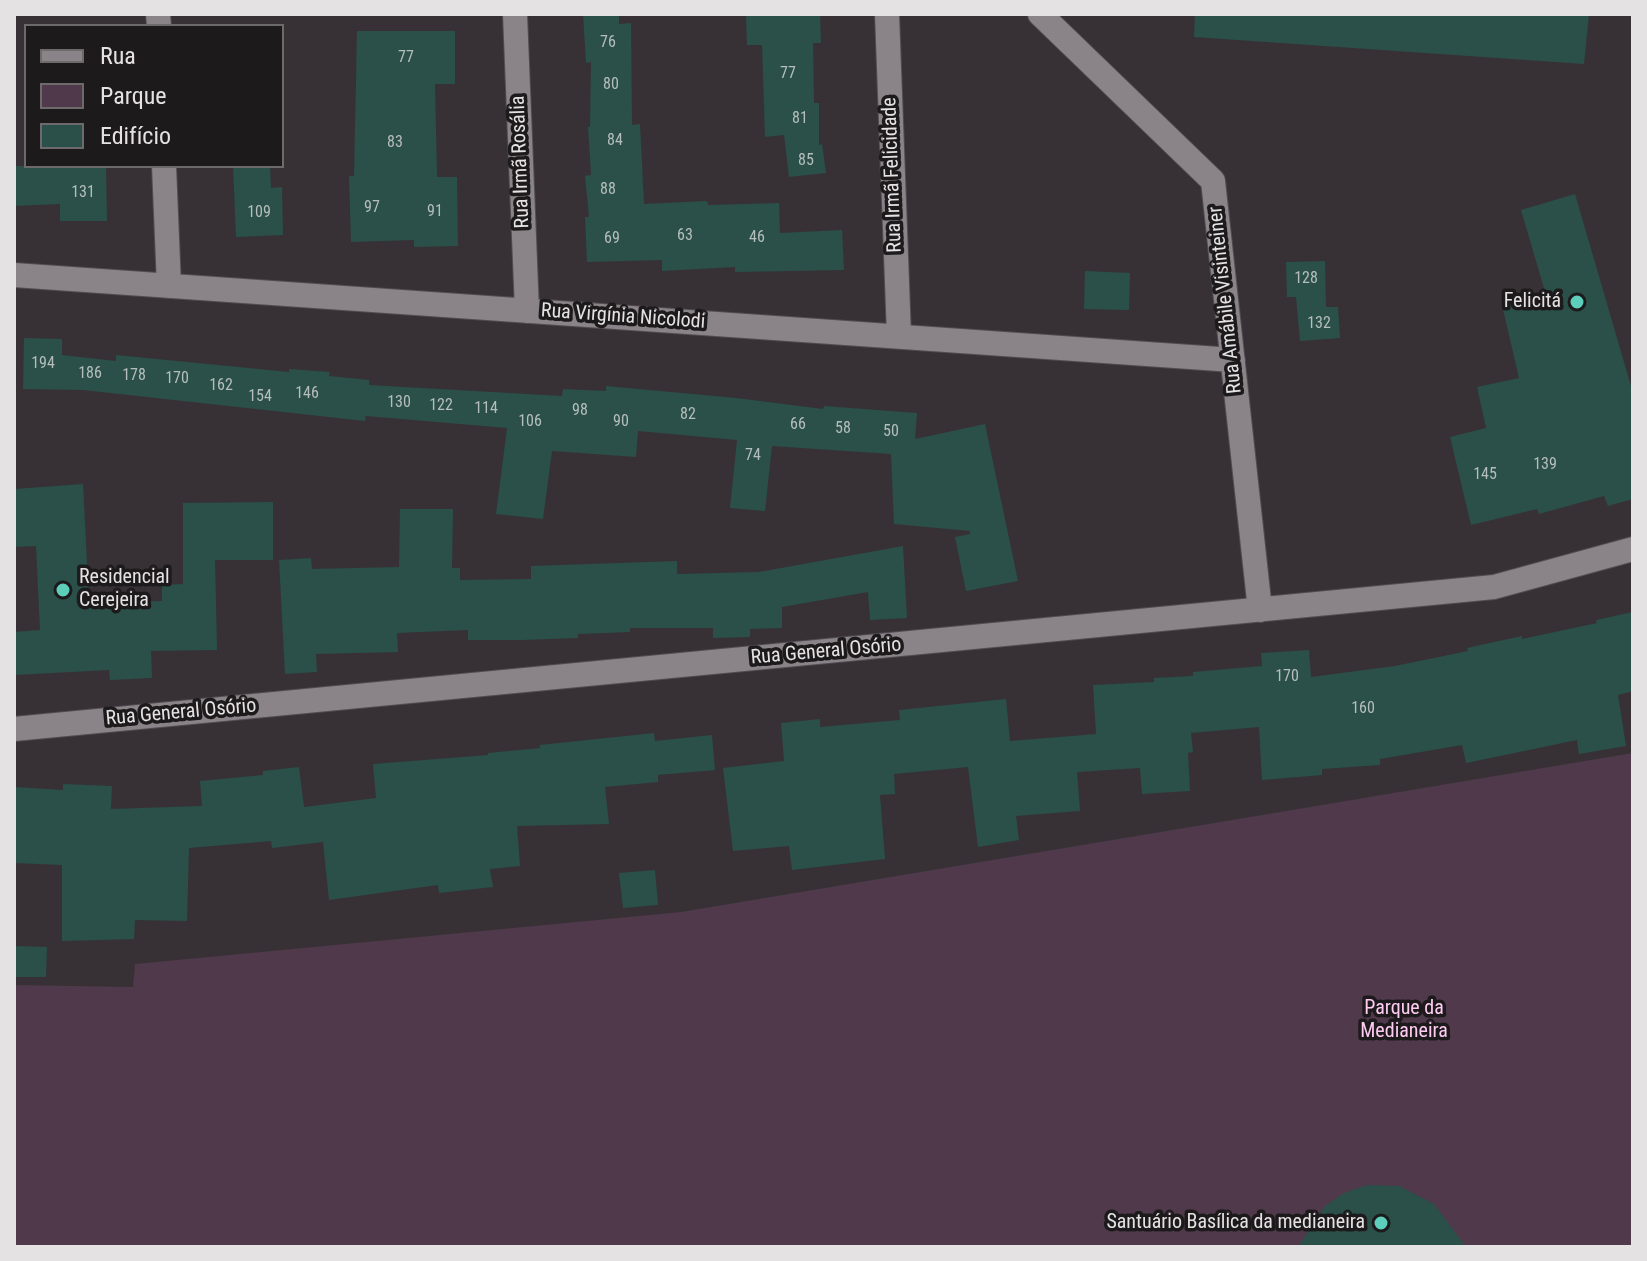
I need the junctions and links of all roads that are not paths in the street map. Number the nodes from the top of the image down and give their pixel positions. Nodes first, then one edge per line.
1 (515, 14) edge
2 (887, 14) edge
3 (1040, 14) edge
4 (164, 168) edge
5 (14, 275) edge
6 (169, 286) junction
7 (527, 311) junction
8 (899, 336) junction
9 (1233, 360) junction
10 (1633, 549) edge
11 (1260, 610) junction
12 (14, 729) edge

1 - 7 street, Rua Irmã Rosália
2 - 8 street, Rua Irmã Felicidade
3 - 9 street, Rua Amábile Visinteiner
4 - 6 street
5 - 6 street, Rua Virgínia Nicolodi
6 - 7 street, Rua Virgínia Nicolodi
7 - 8 street, Rua Virgínia Nicolodi
8 - 9 street, Rua Virgínia Nicolodi
9 - 11 street, Rua Amábile Visinteiner
10 - 11 street, Rua General Osório
11 - 12 street, Rua General Osório

